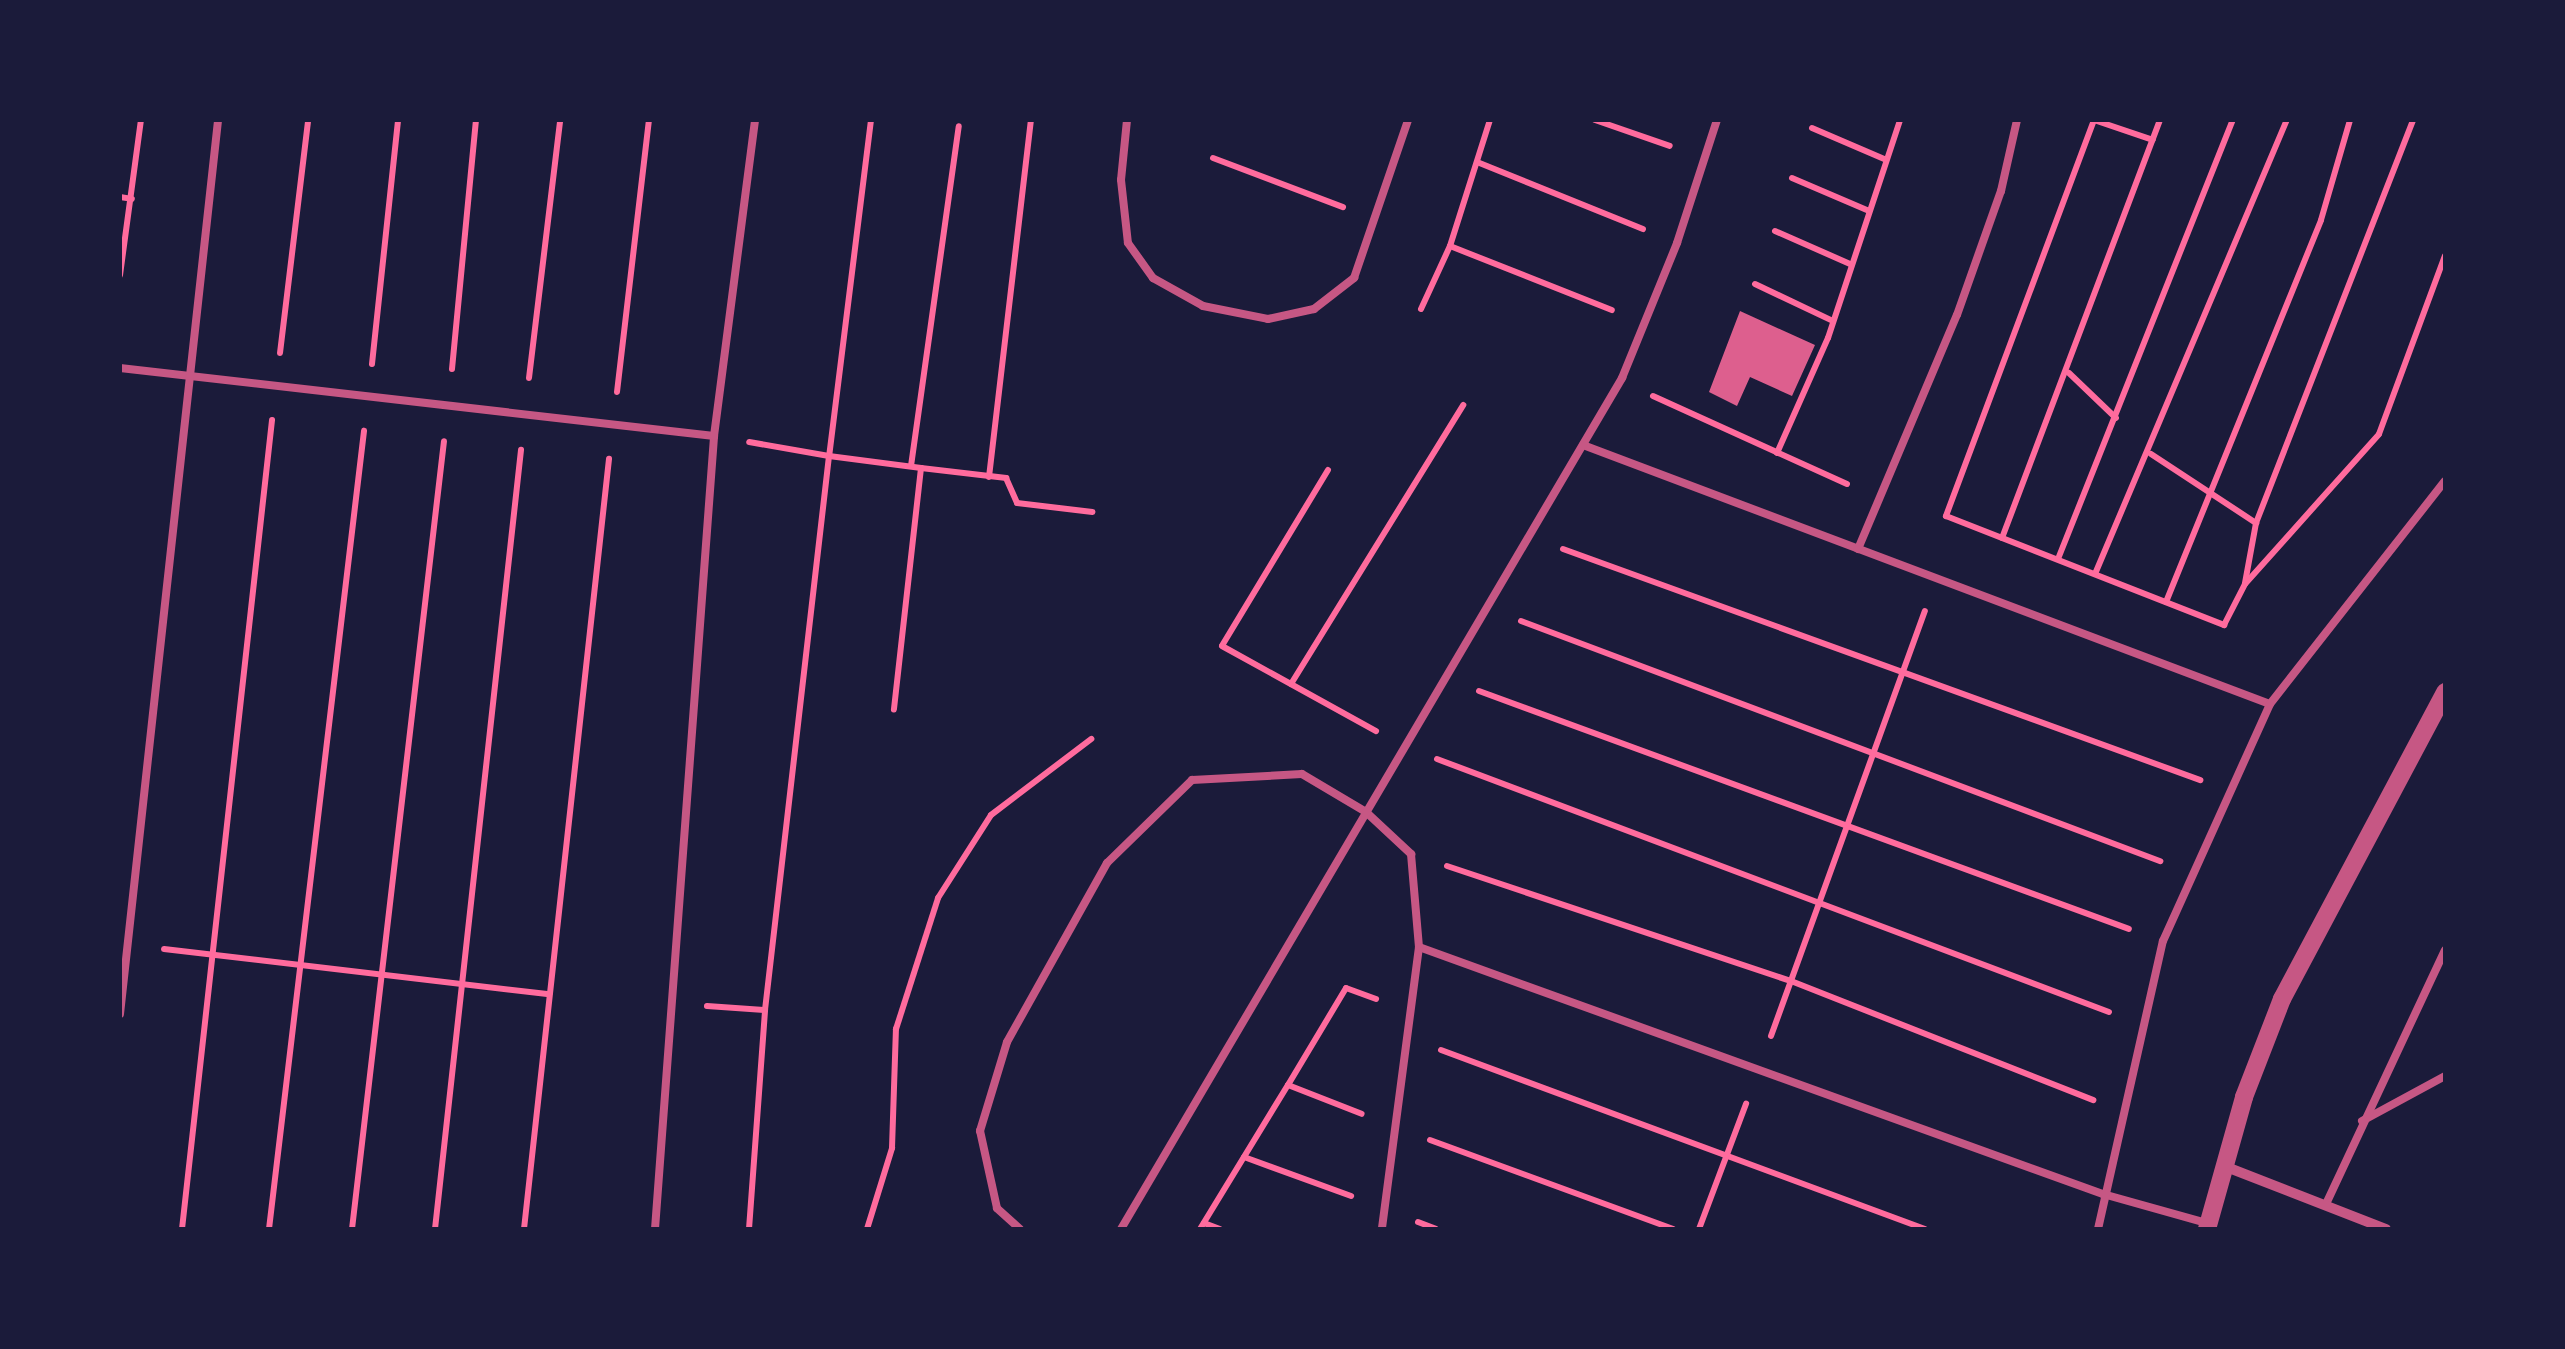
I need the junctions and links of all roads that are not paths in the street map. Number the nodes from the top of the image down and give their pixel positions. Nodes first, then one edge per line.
1 (218, 120) edge
2 (756, 120) edge
3 (1126, 120) edge
4 (1408, 120) edge
5 (1717, 120) edge
6 (2017, 120) edge
7 (120, 368) edge
8 (190, 376) junction
9 (714, 436) junction
10 (1583, 445) junction
11 (2445, 481) edge
12 (1858, 548) junction
13 (2445, 692) edge
14 (2270, 704) junction
15 (1366, 812) junction
16 (1419, 947) junction
17 (2445, 950) edge
18 (120, 1014) edge
19 (2445, 1076) edge
20 (2362, 1121) junction
21 (2223, 1166) junction
22 (2102, 1194) junction
23 (2326, 1204) junction
24 (2207, 1226) edge
25 (655, 1229) edge
26 (1020, 1229) edge
27 (1122, 1229) edge
28 (1382, 1229) edge
29 (2098, 1229) edge
30 (2386, 1229) edge

1 - 8 lane
2 - 9 lane
3 - 4 lane
5 - 10 lane
6 - 12 lane
7 - 8 lane
8 - 9 lane
8 - 18 lane
9 - 25 lane
10 - 12 lane
10 - 15 lane
11 - 14 lane
12 - 14 lane
13 - 21 street
14 - 22 lane
15 - 16 lane
15 - 26 lane
15 - 27 lane
16 - 22 lane
16 - 28 lane
17 - 20 lane
19 - 20 lane
20 - 23 lane
21 - 23 street
21 - 24 street
22 - 24 lane
22 - 29 lane
23 - 30 street

